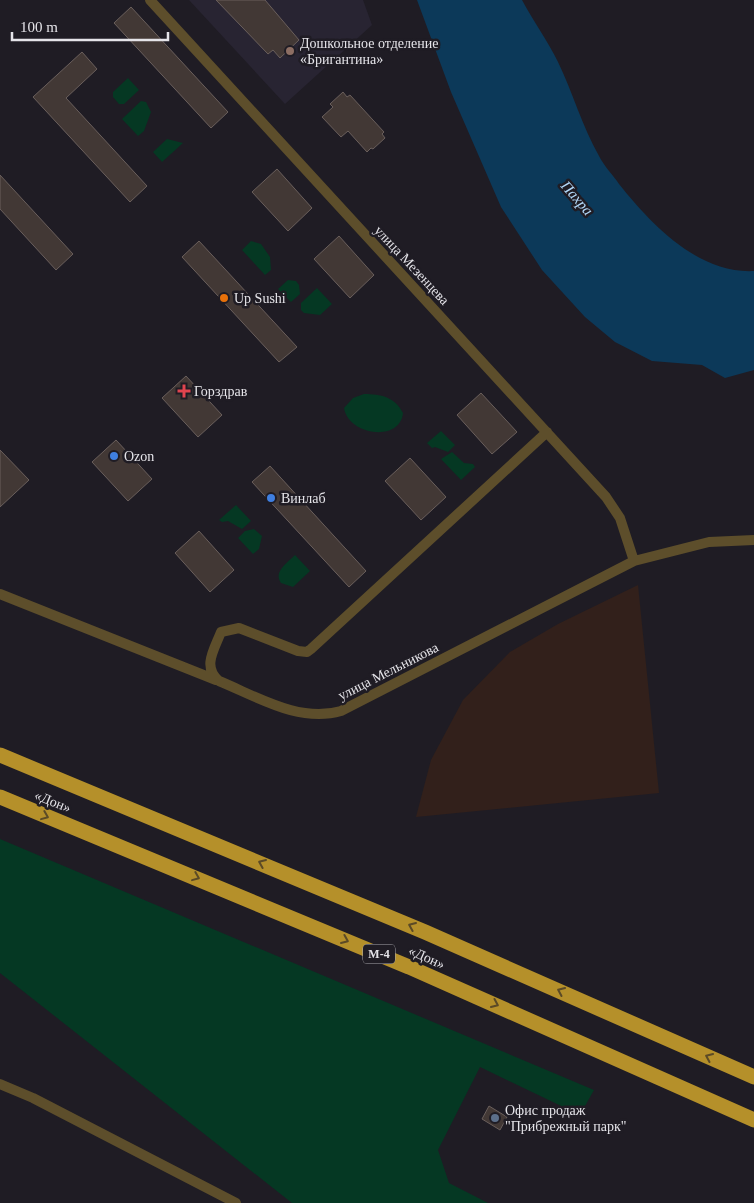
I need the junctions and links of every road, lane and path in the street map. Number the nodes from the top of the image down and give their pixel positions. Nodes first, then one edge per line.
1 (150, 0) edge
2 (547, 432) junction
3 (754, 540) edge
4 (634, 561) junction
5 (0, 594) edge
6 (219, 681) junction
7 (0, 755) edge
8 (0, 797) edge
9 (754, 1077) edge
10 (0, 1084) edge
11 (754, 1120) edge
12 (236, 1203) edge

1 - 2 street, улица Мезенцева
2 - 4 street, улица Мезенцева
2 - 6 street
3 - 4 street, улица Мельникова
4 - 6 street, улица Мельникова
5 - 6 street, улица Мельникова
9 -> 7 highway, «Дон»
8 -> 11 highway, «Дон» / М-4
10 - 12 street

